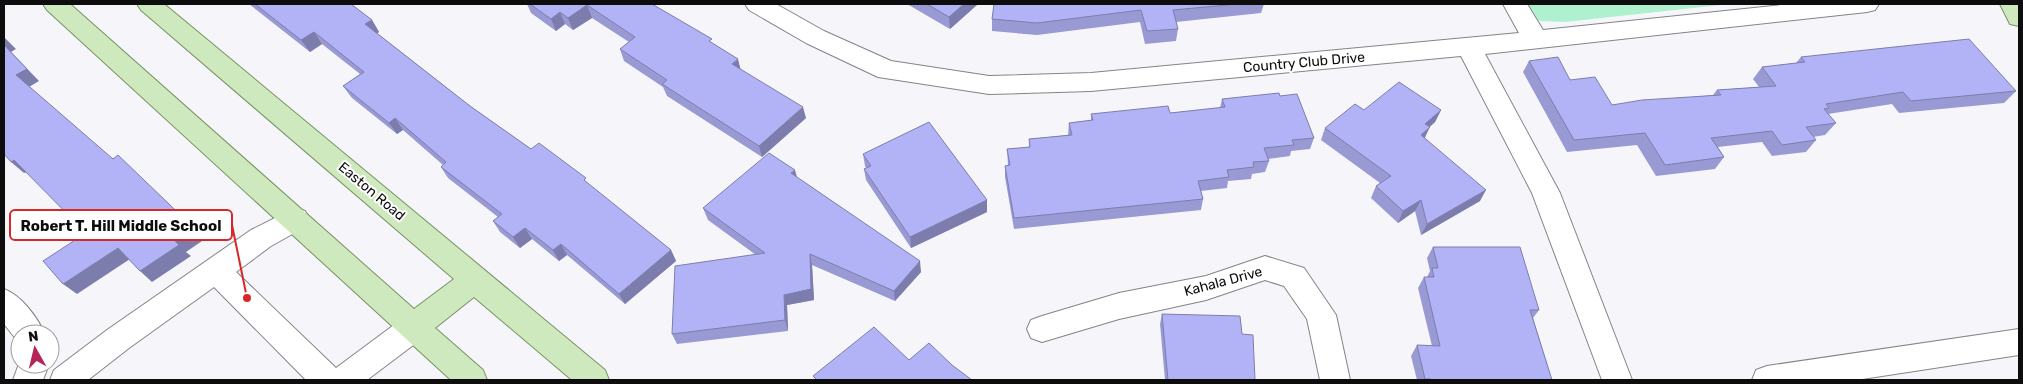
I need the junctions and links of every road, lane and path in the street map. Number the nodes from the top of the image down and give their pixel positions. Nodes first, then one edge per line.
1 (55, 4) edge
2 (148, 4) edge
3 (757, 4) edge
4 (1514, 4) edge
5 (1867, 4) edge
6 (2012, 4) edge
7 (2019, 18) edge
8 (1536, 40) junction
9 (1469, 47) junction
10 (295, 219) junction
11 (215, 270) junction
12 (475, 279) junction
13 (4, 302) edge
14 (22, 324) edge
15 (413, 328) junction
16 (1042, 329) dead end
17 (2019, 342) edge
18 (65, 380) edge
19 (327, 380) edge
20 (344, 380) edge
21 (472, 380) edge
22 (594, 380) edge
23 (1335, 380) edge
24 (1617, 380) edge
25 (1767, 380) edge

1 - 10 main road
2 - 12 main road, Easton Road
3 - 9 street, Country Club Drive
4 - 8 street
5 - 8 street, Country Club Drive
6 - 7 main road
8 - 9 street, Country Club Drive
9 - 24 street
10 - 11 street
10 - 15 main road
11 - 18 street
11 - 19 street
12 - 15 main road
12 - 22 main road, Easton Road
13 - 14 street
15 - 20 street
15 - 21 main road
16 - 23 street, Kahala Drive
17 - 25 street

